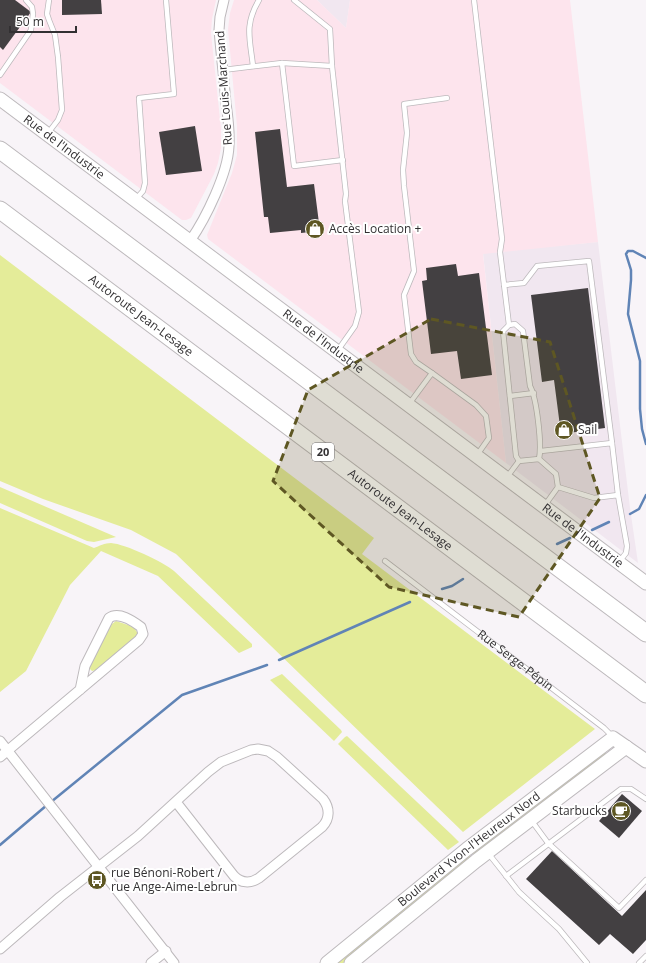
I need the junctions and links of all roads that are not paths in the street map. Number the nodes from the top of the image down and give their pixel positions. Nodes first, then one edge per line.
1 (26, 0) edge
2 (49, 0) edge
3 (166, 0) edge
4 (224, 0) edge
5 (259, 0) edge
6 (294, 0) edge
7 (474, 0) edge
8 (282, 63) junction
9 (253, 66) junction
10 (332, 66) junction
11 (223, 70) junction
12 (0, 75) edge
13 (447, 98) dead end
14 (0, 99) edge
15 (47, 134) junction
16 (0, 150) edge
17 (343, 160) junction
18 (135, 200) junction
19 (0, 210) edge
20 (190, 241) junction
21 (504, 286) junction
22 (509, 325) junction
23 (337, 352) junction
24 (432, 373) junction
25 (534, 394) junction
26 (510, 396) junction
27 (408, 405) junction
28 (612, 443) junction
29 (541, 451) junction
30 (476, 456) junction
31 (539, 459) junction
32 (520, 461) junction
33 (506, 479) junction
34 (558, 487) junction
35 (618, 495) junction
36 (544, 507) junction
37 (385, 561) dead end
38 (619, 563) junction
39 (646, 583) edge
40 (646, 633) edge
41 (80, 690) junction
42 (646, 694) edge
43 (613, 738) junction
44 (0, 741) edge
45 (626, 747) junction
46 (4, 754) edge
47 (646, 761) edge
48 (646, 799) edge
49 (176, 802) junction
50 (531, 820) junction
51 (548, 843) junction
52 (487, 852) junction
53 (98, 866) junction
54 (506, 876) junction
55 (646, 880) edge
56 (0, 949) edge
57 (166, 951) junction
58 (646, 956) edge
59 (151, 963) edge
60 (174, 963) edge
61 (327, 963) edge
62 (351, 963) edge
63 (587, 963) edge
64 (639, 963) edge

1 - 12 lane
2 - 15 lane
3 - 18 lane
4 - 11 street, Rue Louis-Marchand
5 - 9 lane
6 - 10 lane
7 - 21 lane
8 - 9 lane
8 - 10 lane
8 - 17 lane
9 - 11 lane
10 - 17 lane
11 - 20 street, Rue Louis-Marchand
13 - 24 lane
14 - 15 street, Rue de l'Industrie
15 - 18 street, Rue de l'Industrie
16 - 40 highway
17 - 23 lane
18 - 20 street, Rue de l'Industrie
19 - 42 highway, Autoroute Jean-Lesage / 20
20 - 23 street, Rue de l'Industrie
21 - 22 lane
21 - 28 lane
22 - 25 lane
22 - 26 lane
23 - 27 street, Rue de l'Industrie
24 - 27 lane
24 - 30 lane
25 - 26 lane
25 - 29 lane
26 - 32 lane
27 - 30 street, Rue de l'Industrie
28 - 29 lane
28 - 35 lane
29 - 31 lane
30 - 33 street, Rue de l'Industrie
31 - 32 lane
31 - 34 lane
32 - 33 lane
33 - 36 street, Rue de l'Industrie
34 - 35 lane
34 - 36 lane
35 - 38 lane
36 - 38 street, Rue de l'Industrie
37 - 43 lane, Rue Serge-Pépin
38 - 39 street, Rue de l'Industrie
41 - 41 street
41 - 46 street
43 - 45 street, Rue Serge-Pépin
43 - 61 street, Boulevard Yvon-l'Heureux Nord
44 - 46 street
45 - 47 street, Rue Serge-Pépin
45 - 50 street, Boulevard Yvon-l'Heureux Nord
46 - 53 street
48 - 51 lane
49 - 49 street
49 - 53 street
50 - 51 lane
50 - 52 street, Boulevard Yvon-l'Heureux Nord
51 - 54 lane
51 - 55 lane
52 - 54 lane
52 - 62 street, Boulevard Yvon-l'Heureux Nord
53 - 56 street
53 - 57 street
54 - 63 lane
57 - 59 street
57 - 60 street
58 - 64 lane

